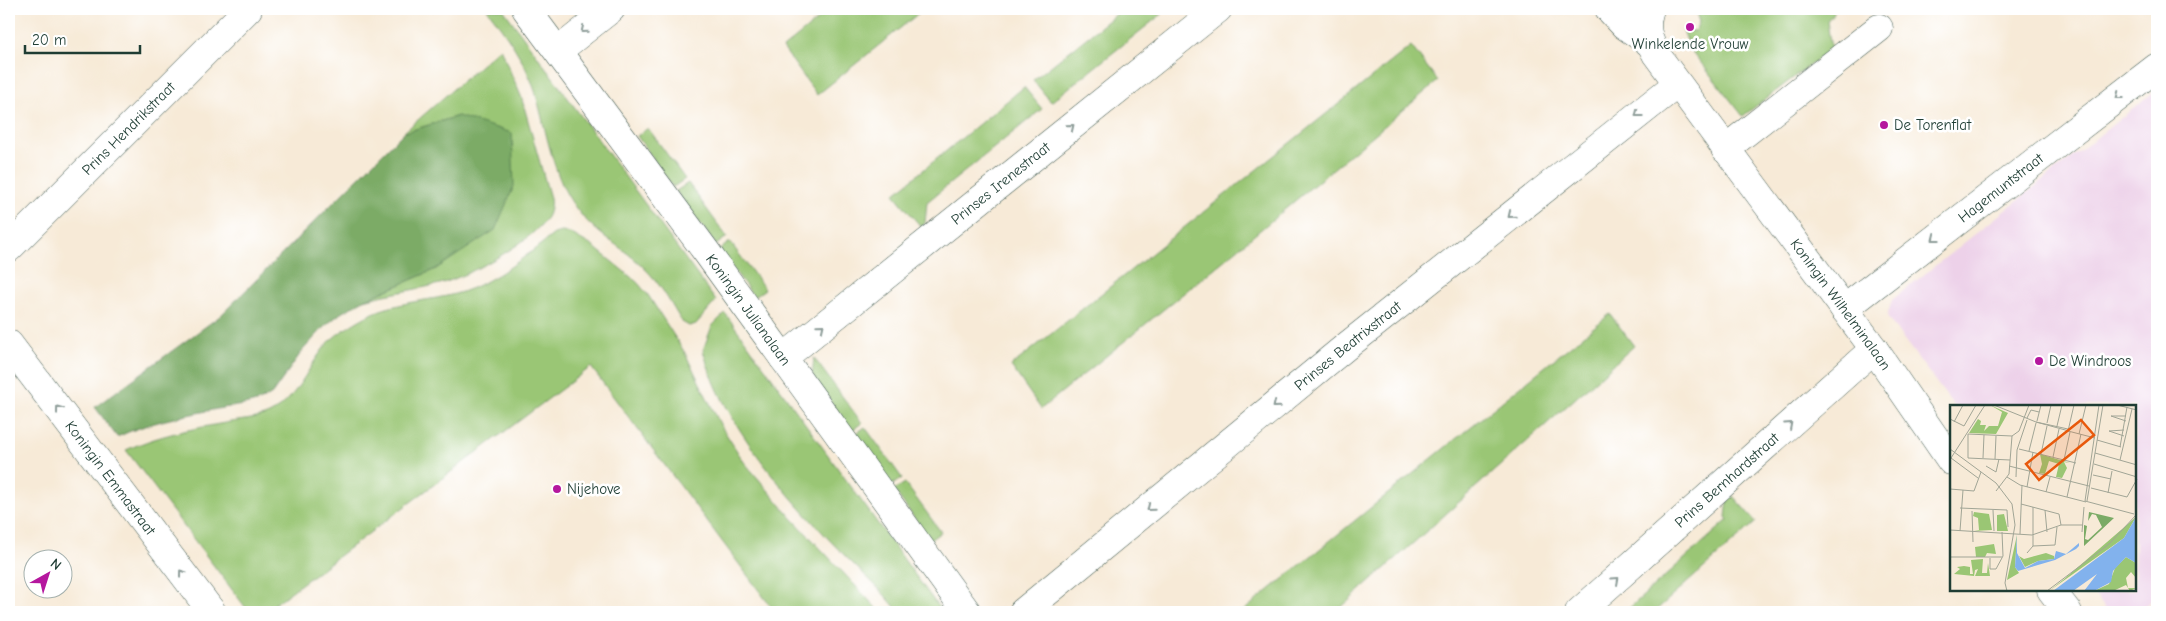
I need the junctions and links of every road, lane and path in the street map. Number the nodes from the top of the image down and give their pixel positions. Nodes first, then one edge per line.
1 (248, 9) edge
2 (526, 9) edge
3 (611, 9) edge
4 (1218, 9) edge
5 (1608, 9) edge
6 (1650, 9) edge
7 (1879, 28) dead end
8 (1650, 43) junction
9 (558, 51) junction
10 (2157, 67) edge
11 (1677, 84) junction
12 (1725, 149) junction
13 (9, 248) edge
14 (1844, 309) junction
15 (9, 344) edge
16 (1874, 350) junction
17 (783, 358) junction
18 (1950, 460) edge
19 (2052, 591) edge
20 (212, 612) edge
21 (967, 612) edge
22 (1023, 612) edge
23 (1579, 612) edge
24 (2068, 612) edge

1 - 13 street, Prins Hendrikstraat
2 - 9 street, Koningin Julianalaan
3 -> 9 street
17 -> 4 street, Prinses Irenestraat
5 - 8 street, Koningin Wilhelminalaan
6 - 8 street, Koningin Wilhelminalaan
7 - 12 street
8 - 11 street, Koningin Wilhelminalaan
9 - 17 street, Koningin Julianalaan
10 -> 14 street, Hagemuntstraat
11 - 12 street, Koningin Wilhelminalaan
11 -> 22 street, Prinses Beatrixstraat
12 - 14 street, Koningin Wilhelminalaan
14 - 16 street, Koningin Wilhelminalaan
20 -> 15 street, Koningin Emmastraat
16 - 18 street, Koningin Wilhelminalaan
23 -> 16 street, Prins Bernhardstraat
17 - 21 street, Koningin Julianalaan
19 - 24 street

